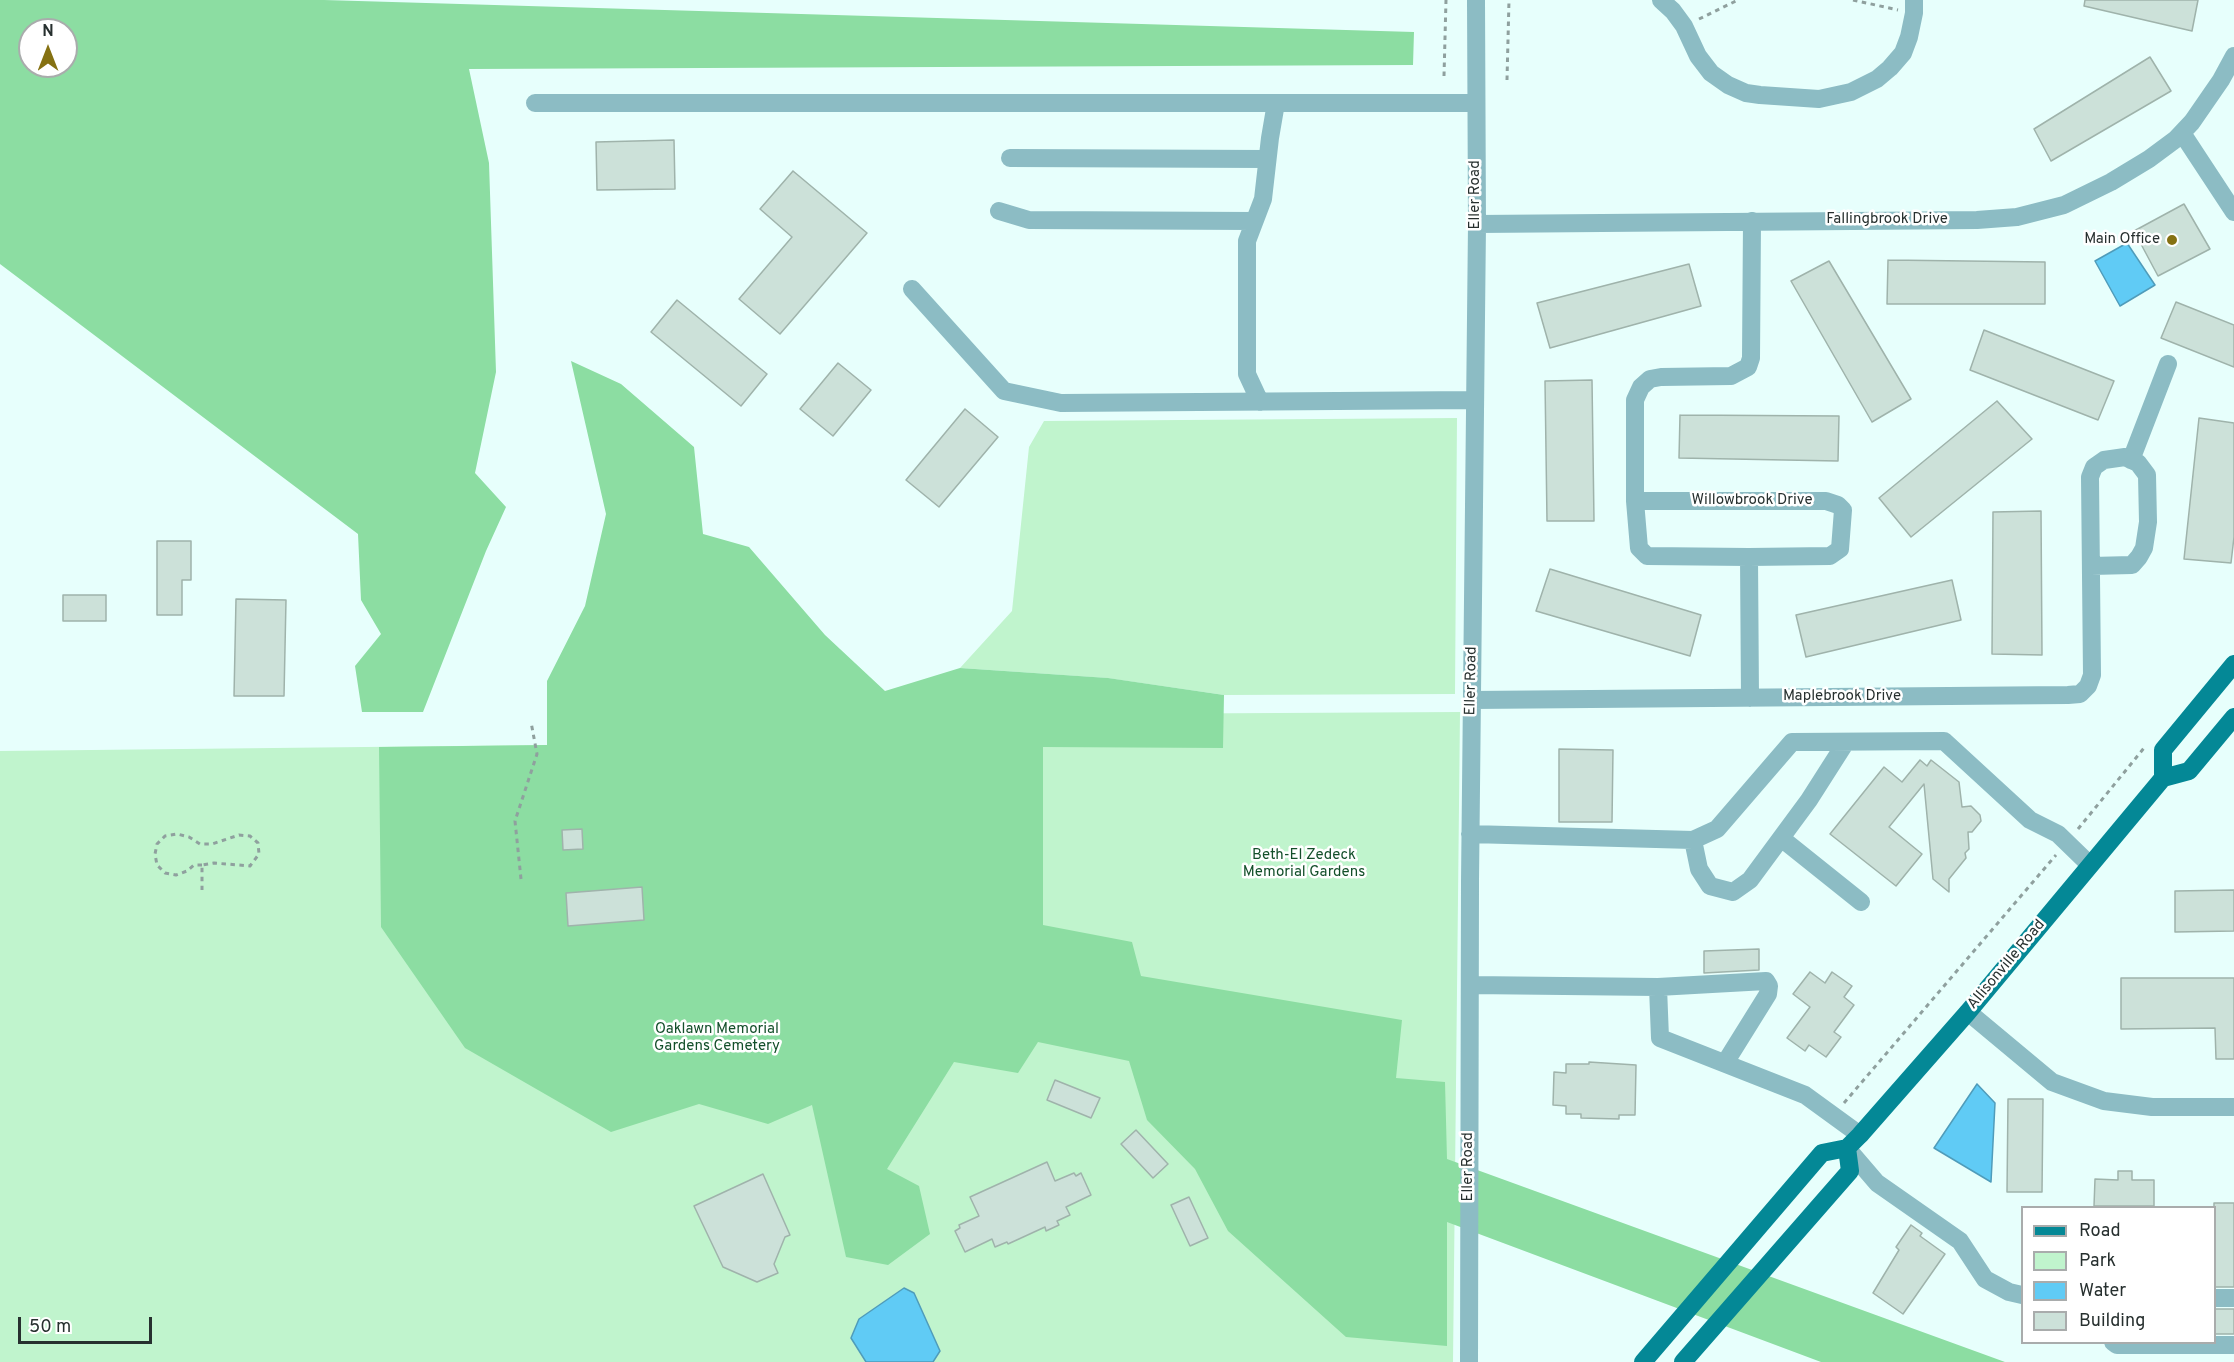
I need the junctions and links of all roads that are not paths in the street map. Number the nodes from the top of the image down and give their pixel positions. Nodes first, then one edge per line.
1 (1476, 0) edge
2 (1661, 0) edge
3 (1914, 12) edge
4 (2234, 56) edge
5 (535, 103) dead end
6 (1276, 103) junction
7 (1476, 103) junction
8 (2182, 133) junction
9 (1010, 158) dead end
10 (1268, 159) junction
11 (999, 211) dead end
12 (2234, 212) edge
13 (1254, 221) junction
14 (1752, 221) junction
15 (1476, 224) junction
16 (912, 289) dead end
17 (2168, 364) dead end
18 (1475, 400) junction
19 (1260, 402) junction
20 (2132, 460) junction
21 (1635, 501) junction
22 (1749, 557) junction
23 (2091, 566) junction
24 (2234, 664) edge
25 (1750, 698) junction
26 (1472, 700) junction
27 (2234, 717) edge
28 (1846, 742) junction
29 (2163, 778) junction
30 (1470, 834) junction
31 (1781, 838) junction
32 (1693, 840) junction
33 (2090, 865) junction
34 (1861, 902) dead end
35 (1470, 985) junction
36 (1658, 987) junction
37 (1968, 1012) junction
38 (1725, 1064) junction
39 (2234, 1107) edge
40 (1860, 1135) junction
41 (1847, 1148) junction
42 (2021, 1295) edge
43 (2216, 1298) edge
44 (2234, 1298) edge
45 (2116, 1344) edge
46 (2234, 1345) edge
47 (1469, 1362) edge
48 (1643, 1362) edge
49 (1683, 1362) edge

1 - 7 street, Eller Road
2 - 3 street
4 - 8 street, Fallingbrook Drive
5 - 6 street
6 - 7 street
6 - 10 street
7 - 15 street, Eller Road
8 - 12 street
8 - 14 street, Fallingbrook Drive
9 - 10 street
10 - 13 street
11 - 13 street
13 - 19 street
14 - 15 street, Fallingbrook Drive
14 - 21 street, Willowbrook Drive
15 - 18 street, Eller Road
16 - 19 street
17 - 20 street
18 - 19 street
18 - 26 street, Eller Road
20 - 23 street, Maplebrook Drive
20 - 23 street
21 - 22 street, Willowbrook Drive
21 - 22 street, Willowbrook Drive
22 - 25 street
23 - 25 street, Maplebrook Drive
24 - 29 main road
25 - 26 street, Maplebrook Drive
26 - 30 street, Eller Road
27 - 29 main road
28 - 31 street
28 - 32 street
28 - 33 street
29 - 33 main road, Allisonville Road
30 - 32 street
30 - 35 street, Eller Road
31 - 32 street
31 - 34 street
33 - 37 main road, Allisonville Road
35 - 36 street
35 - 47 street, Eller Road
36 - 38 street
36 - 38 street
37 - 39 street
37 - 40 main road, Allisonville Road
38 - 40 street
40 - 41 main road, Allisonville Road
41 - 42 street
41 - 48 main road, Allisonville Road
41 - 49 main road
43 - 44 street
45 - 46 street

